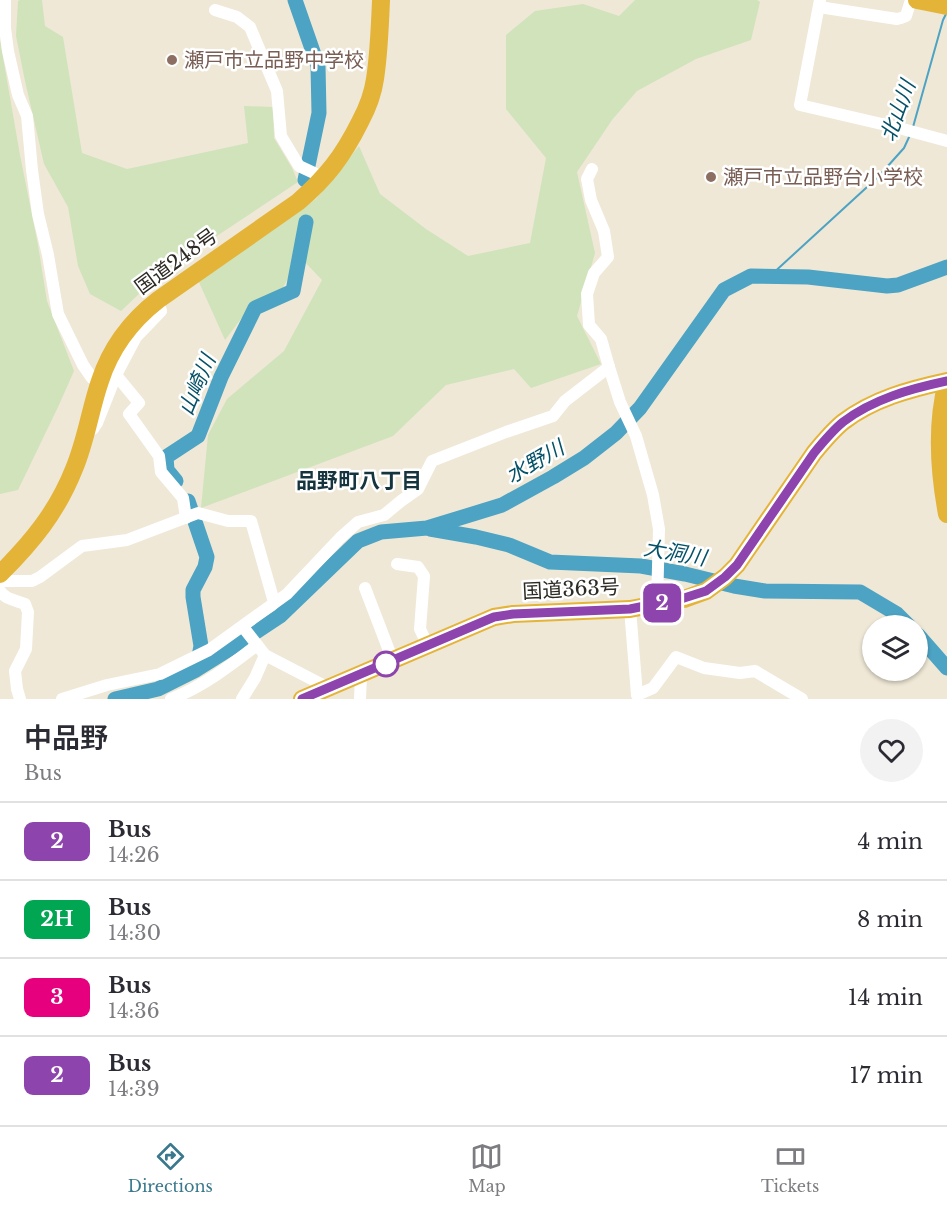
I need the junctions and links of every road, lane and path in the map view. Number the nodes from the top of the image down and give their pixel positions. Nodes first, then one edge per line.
1 (5, 0) edge
2 (381, 0) edge
3 (911, 0) edge
4 (917, 0) edge
5 (820, 4) edge
6 (942, 5) edge
7 (215, 10) dead end
8 (947, 141) edge
9 (592, 169) dead end
10 (318, 176) junction
11 (609, 366) junction
12 (108, 377) junction
13 (947, 381) edge
14 (947, 514) edge
15 (186, 518) junction
16 (397, 564) dead end
17 (0, 576) edge
18 (365, 588) dead end
19 (0, 591) edge
20 (274, 602) junction
21 (657, 604) junction
22 (630, 609) junction
23 (243, 627) junction
24 (428, 646) junction
25 (261, 650) junction
26 (393, 661) junction
27 (361, 675) junction
28 (326, 689) junction
29 (20, 699) edge
30 (62, 699) edge
31 (171, 699) edge
32 (242, 699) edge
33 (302, 699) edge
34 (360, 699) edge
35 (802, 699) edge

1 - 12 street
2 - 10 highway, 国道248号
3 - 5 street
4 - 6 highway
5 - 8 street
7 - 10 street
9 - 11 street
10 - 12 highway, 国道248号
11 - 20 street
11 - 21 street
12 - 15 street
12 - 17 highway, 国道248号
13 - 14 highway
13 - 21 highway, 国道363号
15 - 17 street
15 - 20 street
16 - 24 street
18 - 26 street
19 - 29 street
20 - 23 street
21 - 22 highway, 国道363号
22 - 24 highway, 国道363号
22 - 35 street
23 - 25 street
23 - 30 street
24 - 26 highway, 国道363号
25 - 28 street
25 - 31 street
25 - 32 street
26 - 27 highway, 国道363号
27 - 28 highway, 国道363号
27 - 34 street
28 - 33 highway, 国道363号

